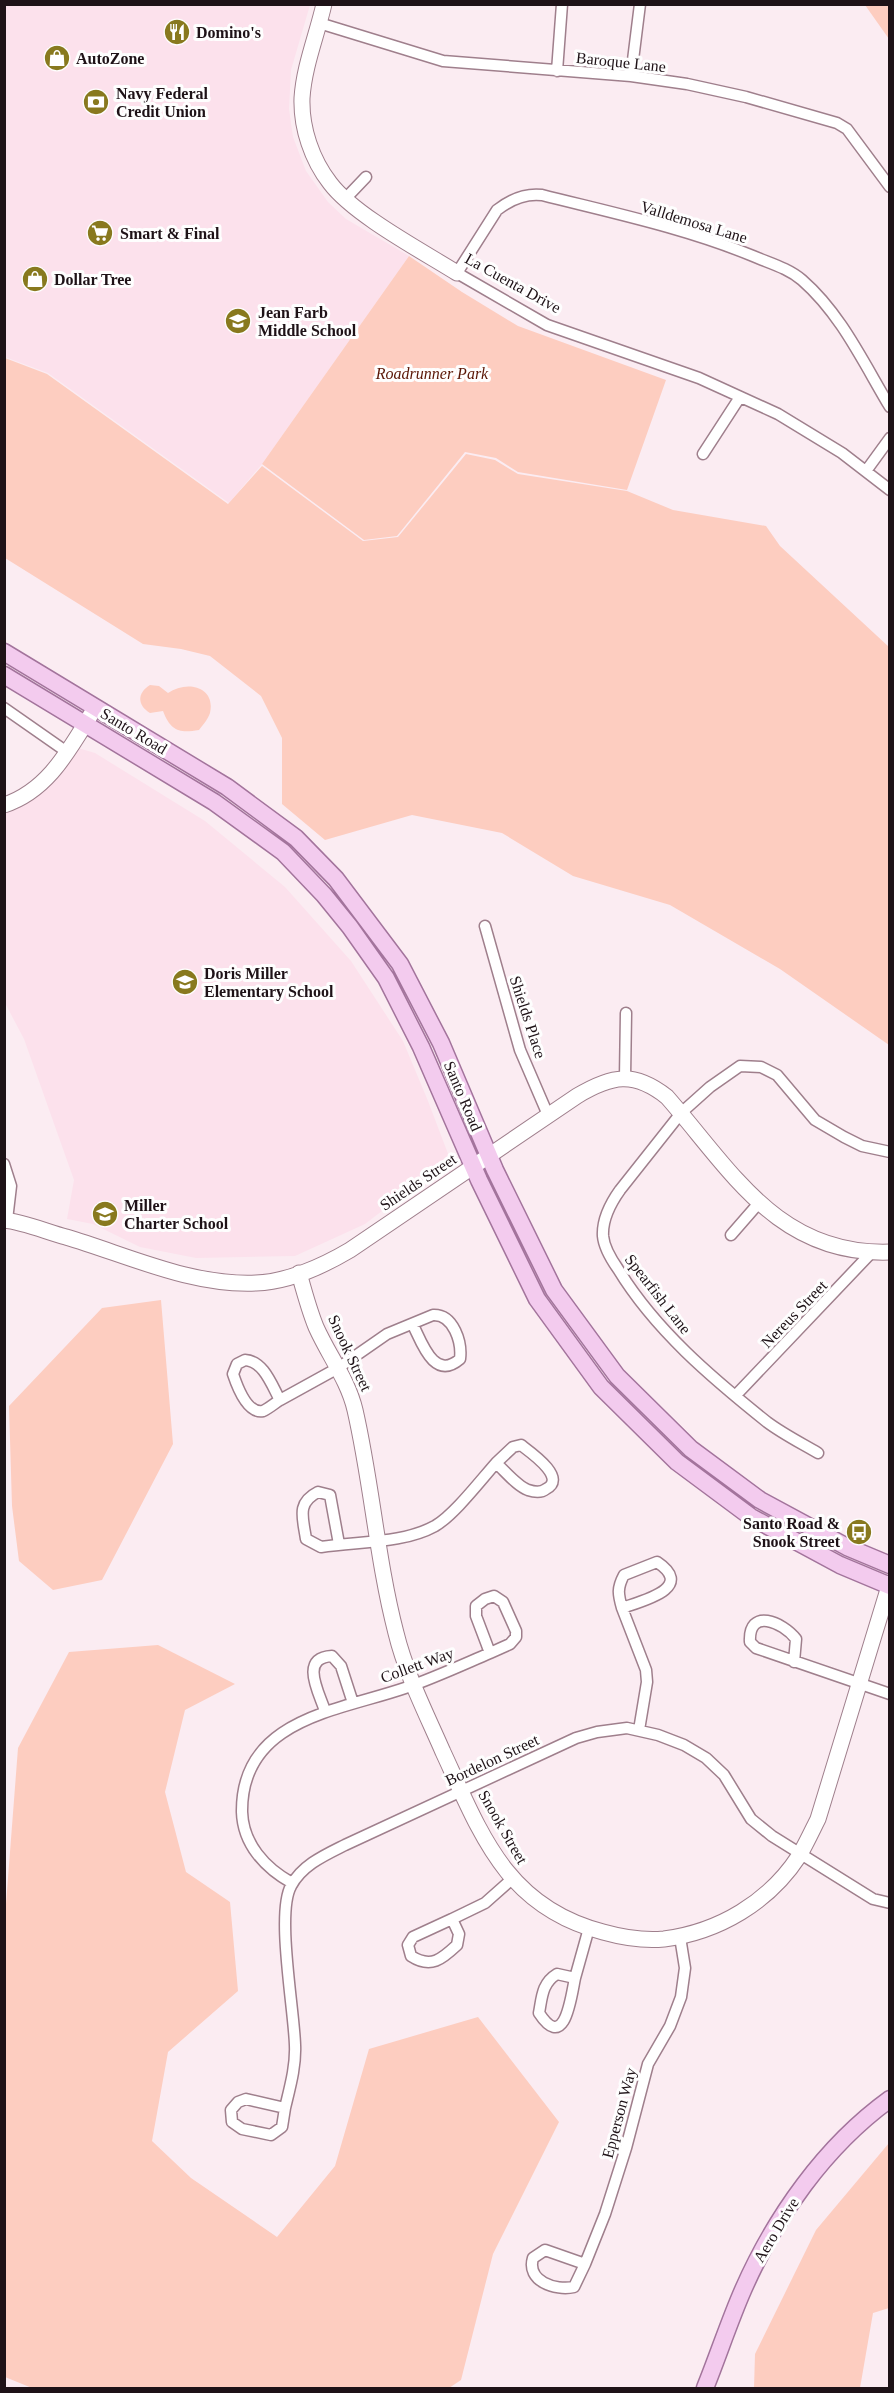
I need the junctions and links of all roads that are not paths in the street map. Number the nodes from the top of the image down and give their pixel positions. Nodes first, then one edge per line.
1 (324, 4) edge
2 (562, 4) edge
3 (640, 4) edge
4 (320, 23) junction
5 (556, 71) junction
6 (631, 76) junction
7 (366, 177) dead end
8 (890, 187) edge
9 (346, 198) junction
10 (457, 273) junction
11 (740, 397) junction
12 (890, 407) edge
13 (890, 438) edge
14 (703, 454) dead end
15 (866, 471) junction
16 (890, 490) edge
17 (4, 652) edge
18 (4, 675) edge
19 (4, 708) edge
20 (95, 708) junction
21 (84, 724) junction
22 (67, 752) junction
23 (4, 805) edge
24 (485, 926) dead end
25 (626, 1013) dead end
26 (624, 1078) junction
27 (681, 1113) junction
28 (548, 1115) junction
29 (890, 1152) edge
30 (489, 1155) junction
31 (4, 1164) edge
32 (473, 1167) junction
33 (758, 1203) junction
34 (6, 1220) edge
35 (731, 1235) dead end
36 (872, 1252) junction
37 (890, 1252) edge
38 (299, 1273) junction
39 (413, 1325) junction
40 (338, 1368) junction
41 (736, 1395) junction
42 (280, 1400) junction
43 (818, 1453) dead end
44 (496, 1463) junction
45 (377, 1540) junction
46 (339, 1544) junction
47 (890, 1565) edge
48 (889, 1585) edge
49 (622, 1608) junction
50 (490, 1653) junction
51 (794, 1662) junction
52 (858, 1683) junction
53 (413, 1685) junction
54 (890, 1694) edge
55 (353, 1703) junction
56 (325, 1711) junction
57 (639, 1730) junction
58 (461, 1791) junction
59 (800, 1854) junction
60 (512, 1879) junction
61 (292, 1883) junction
62 (890, 1903) edge
63 (452, 1919) junction
64 (589, 1928) junction
65 (680, 1937) junction
66 (575, 1978) junction
67 (890, 2099) edge
68 (285, 2108) junction
69 (585, 2264) junction
70 (705, 2388) edge

1 - 4 street, La Cuenta Drive
2 - 5 street
3 - 6 street
4 - 5 street, Baroque Lane
4 - 9 street, La Cuenta Drive
5 - 6 street, Baroque Lane
6 - 8 street, Baroque Lane
7 - 9 street
9 - 10 street, La Cuenta Drive
10 - 11 street, La Cuenta Drive
10 - 12 street, Valldemosa Lane
11 - 14 street
11 - 15 street, La Cuenta Drive
13 - 15 street
15 - 16 street, La Cuenta Drive
17 - 20 main road, Santo Road
18 - 21 main road, Santo Road
19 - 22 street
20 - 21 street
20 - 30 main road, Santo Road
21 - 22 street
21 - 32 main road, Santo Road
22 - 23 street
24 - 28 street, Shields Place
25 - 26 street
26 - 27 street
26 - 28 street, Shields Street
27 - 29 street, Spearfish Lane
27 - 33 street
27 - 41 street, Spearfish Lane
28 - 30 street, Shields Street
30 - 32 street, Shields Street
30 - 47 main road, Santo Road
31 - 34 street
32 - 38 street, Shields Street
32 - 48 main road, Santo Road
33 - 35 street
33 - 36 street
34 - 38 street, Shields Street
36 - 37 street
36 - 41 street, Nereus Street
38 - 40 street, Snook Street
39 - 39 street
39 - 40 street
40 - 42 street
40 - 45 street, Snook Street
41 - 43 street, Spearfish Lane
42 - 42 street
44 - 44 street
44 - 45 street
45 - 46 street
45 - 53 street, Snook Street
46 - 46 street
48 - 52 street, Snook Street
49 - 49 street
49 - 57 street
50 - 50 street, Collett Way
50 - 53 street, Collett Way
51 - 51 street
51 - 52 street
52 - 54 street
52 - 59 street, Snook Street
53 - 55 street, Collett Way
53 - 58 street, Snook Street
55 - 56 street, Collett Way
55 - 56 street
56 - 61 street, Collett Way
57 - 58 street, Bordelon Street
57 - 59 street, Bordelon Street
58 - 60 street, Snook Street
58 - 61 street, Bordelon Street
59 - 62 street, Bordelon Street
59 - 65 street, Snook Street
60 - 63 street
60 - 64 street, Snook Street
61 - 68 street
63 - 63 street
64 - 65 street, Snook Street
64 - 66 street
65 - 69 street, Epperson Way
66 - 66 street
67 - 70 main road, Aero Drive
68 - 68 street
69 - 69 street, Epperson Way

